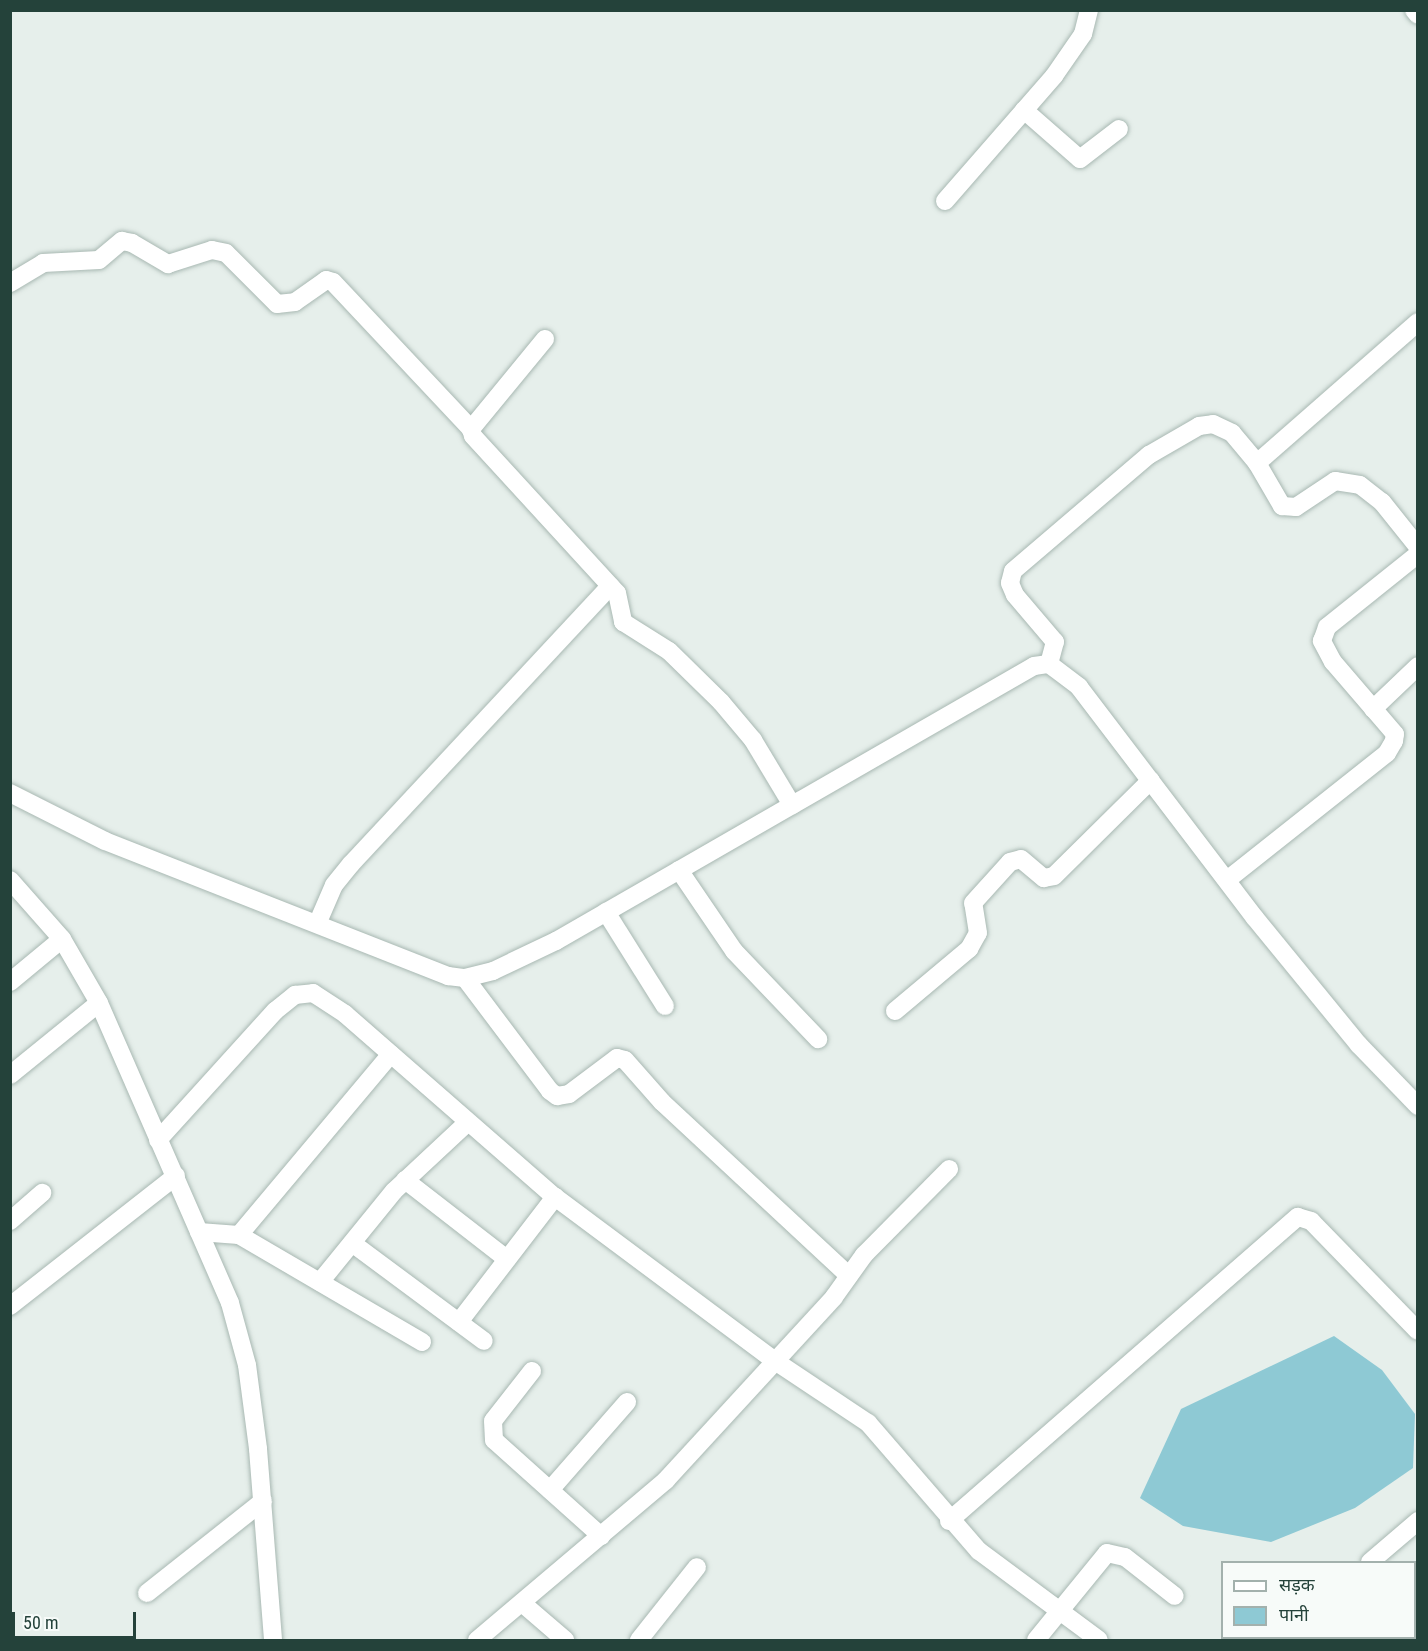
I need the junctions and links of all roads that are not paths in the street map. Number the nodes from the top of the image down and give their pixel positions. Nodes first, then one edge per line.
1 (1089, 10) edge
2 (1414, 10) edge
3 (1418, 15) edge
4 (1024, 110) junction
5 (1119, 129) dead end
6 (945, 201) dead end
7 (10, 283) edge
8 (1418, 322) edge
9 (545, 339) dead end
10 (471, 429) junction
11 (1257, 463) junction
12 (1418, 546) edge
13 (1418, 554) edge
14 (610, 586) junction
15 (1049, 664) junction
16 (1418, 666) edge
17 (1373, 709) junction
18 (1151, 780) junction
19 (10, 793) edge
20 (792, 805) junction
21 (679, 870) junction
22 (10, 880) edge
23 (1227, 880) junction
24 (606, 912) junction
25 (318, 922) junction
26 (62, 939) junction
27 (465, 978) junction
28 (10, 982) edge
29 (99, 1003) junction
30 (665, 1006) dead end
31 (895, 1011) dead end
32 (818, 1039) dead end
33 (392, 1054) junction
34 (10, 1075) edge
35 (1418, 1106) edge
36 (468, 1122) junction
37 (158, 1140) junction
38 (949, 1168) dead end
39 (176, 1176) junction
40 (405, 1180) junction
41 (42, 1193) dead end
42 (555, 1197) junction
43 (10, 1221) edge
44 (199, 1232) junction
45 (240, 1235) junction
46 (352, 1243) junction
47 (507, 1259) junction
48 (849, 1276) junction
49 (320, 1282) junction
50 (10, 1306) edge
51 (459, 1322) junction
52 (1418, 1331) edge
53 (484, 1341) dead end
54 (422, 1342) dead end
55 (775, 1361) junction
56 (532, 1371) dead end
57 (627, 1401) dead end
58 (550, 1490) junction
59 (262, 1502) junction
60 (949, 1521) junction
61 (1415, 1529) edge
62 (601, 1536) junction
63 (1373, 1561) edge
64 (697, 1567) dead end
65 (147, 1593) dead end
66 (1175, 1596) dead end
67 (522, 1603) junction
68 (1056, 1611) junction
69 (273, 1641) edge
70 (477, 1641) edge
71 (565, 1641) edge
72 (639, 1641) edge
73 (1036, 1641) edge
74 (1099, 1641) edge

1 - 4 street
2 - 3 street
4 - 5 street
4 - 6 street
7 - 10 street
8 - 11 street
9 - 10 street
10 - 14 street
11 - 12 street
11 - 15 street
13 - 17 street
14 - 20 street
14 - 25 street
15 - 18 street
15 - 20 street
16 - 17 street
17 - 23 street
18 - 23 street
18 - 31 street
19 - 25 street
20 - 21 street
21 - 24 street
21 - 32 street
22 - 26 street
23 - 35 street
24 - 27 street
24 - 30 street
25 - 27 street
26 - 28 street
26 - 29 street
27 - 48 street
29 - 34 street
29 - 37 street
33 - 36 street
33 - 37 street
33 - 45 street
36 - 40 street
36 - 42 street
37 - 39 street
38 - 48 street
39 - 44 street
39 - 50 street
40 - 46 street
40 - 47 street
41 - 43 street
42 - 47 street
42 - 55 street
44 - 45 street
44 - 59 street
45 - 49 street
46 - 49 street
46 - 51 street
47 - 51 street
48 - 55 street
49 - 54 street
51 - 53 street
52 - 60 street
55 - 60 street
55 - 62 street
56 - 58 street
57 - 58 street
58 - 62 street
59 - 65 street
59 - 69 street
60 - 68 street
61 - 63 street
62 - 67 street
64 - 72 street
66 - 68 street
67 - 70 street
67 - 71 street
68 - 73 street
68 - 74 street

